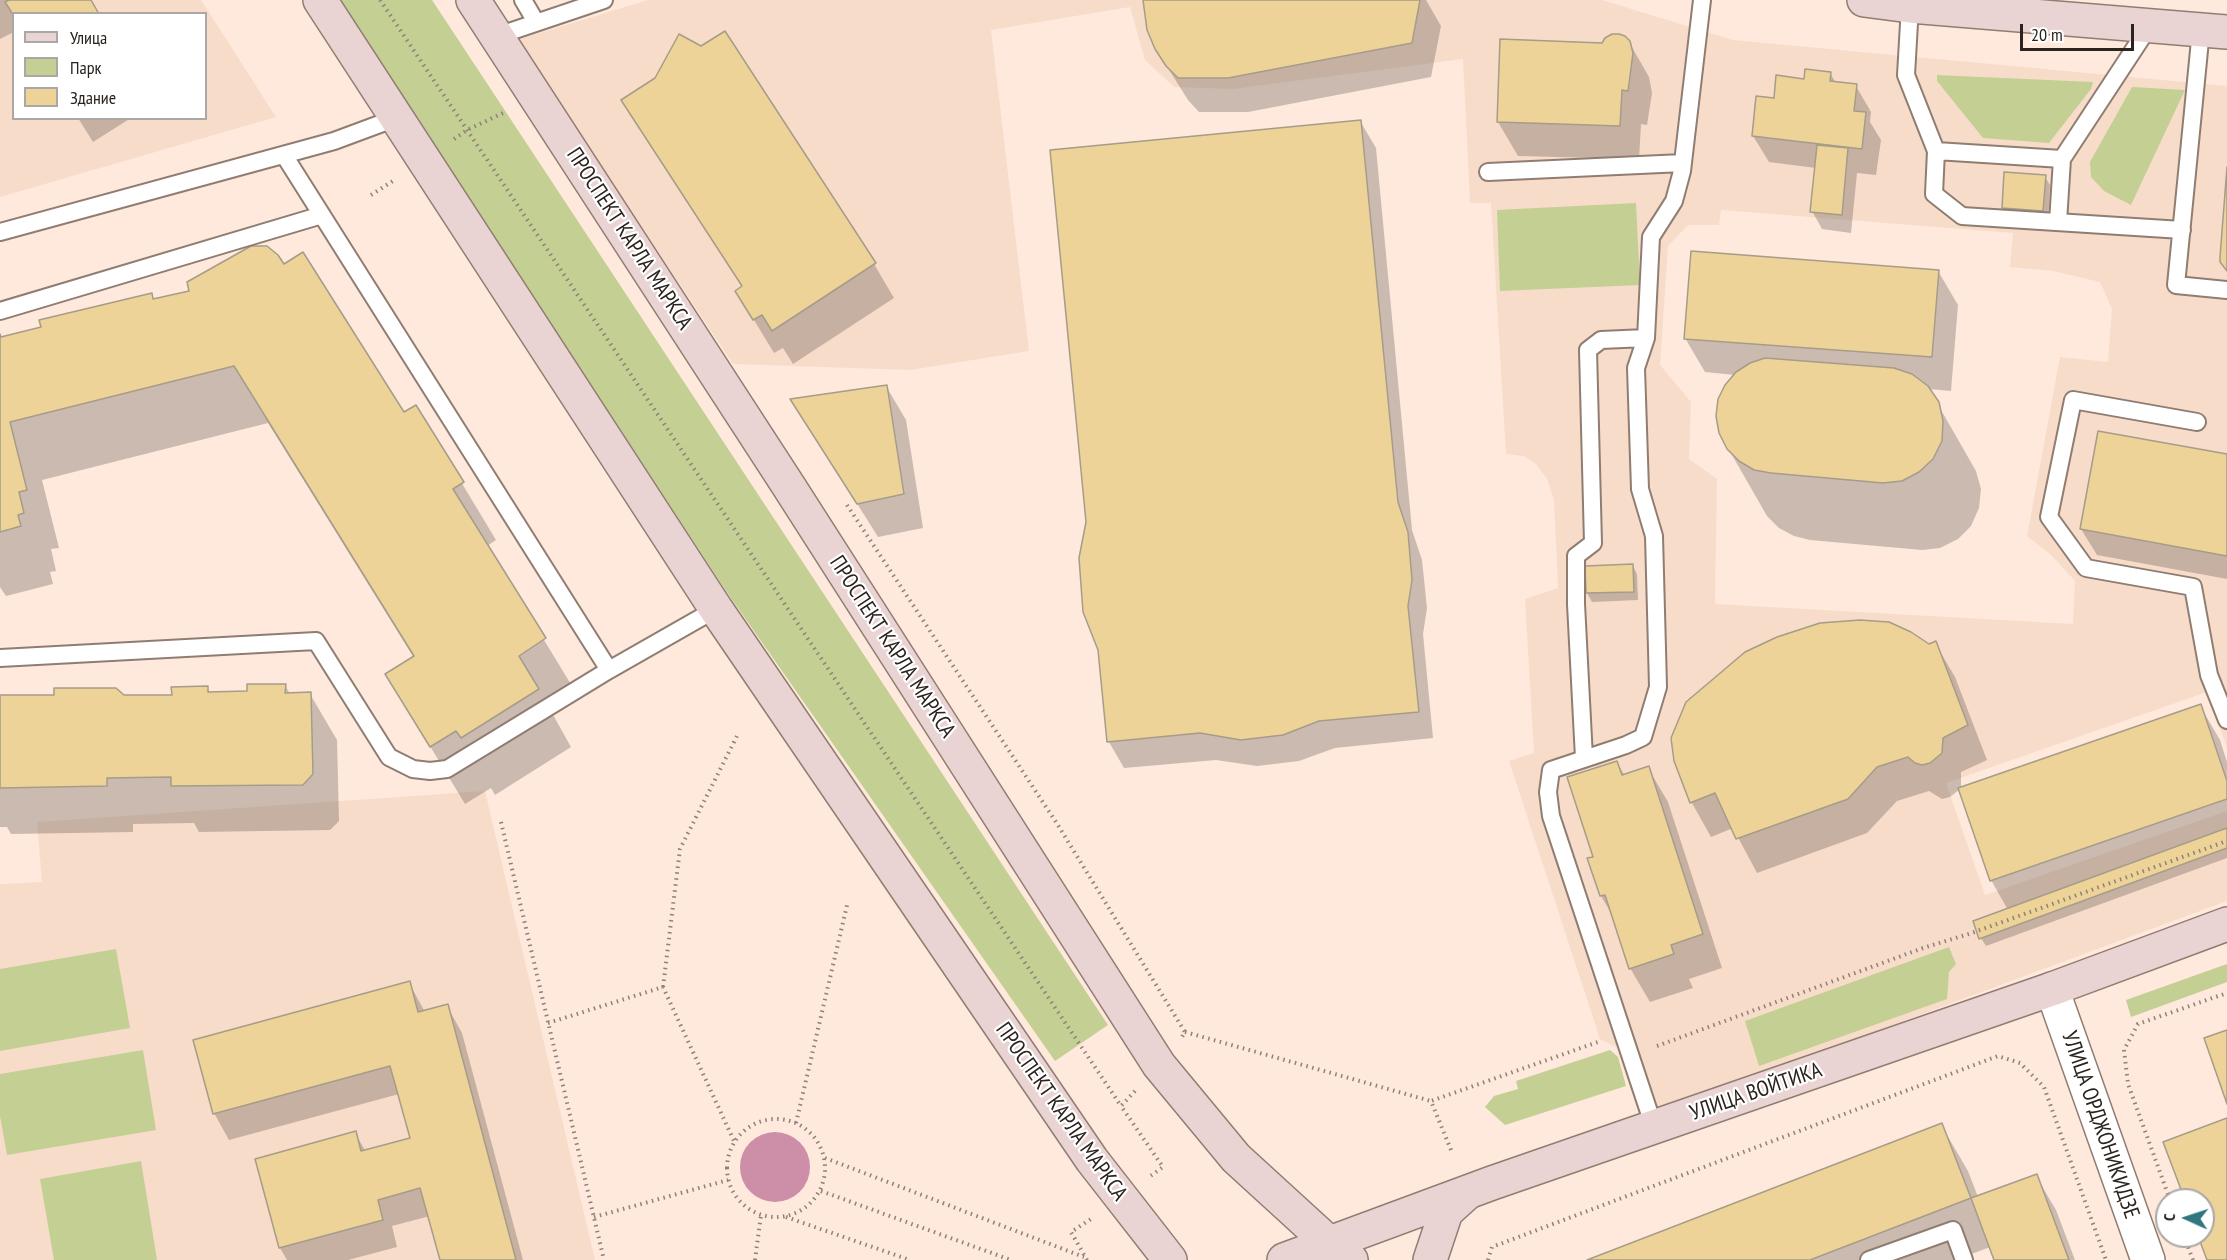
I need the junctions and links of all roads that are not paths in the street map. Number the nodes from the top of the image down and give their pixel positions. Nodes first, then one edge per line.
1 (320, 0) edge
2 (473, 0) edge
3 (523, 0) edge
4 (604, 0) edge
5 (1702, 0) edge
6 (1864, 0) edge
7 (1910, 6) junction
8 (536, 22) junction
9 (2150, 25) junction
10 (2214, 31) edge
11 (497, 36) junction
12 (396, 118) junction
13 (1936, 151) junction
14 (284, 155) junction
15 (2062, 159) junction
16 (1683, 164) junction
17 (1488, 172) dead end
18 (322, 215) junction
19 (2058, 222) junction
20 (2182, 230) junction
21 (0, 231) edge
22 (2227, 290) edge
23 (0, 311) edge
24 (1646, 338) junction
25 (2197, 422) dead end
26 (716, 609) junction
27 (0, 658) edge
28 (609, 670) junction
29 (2227, 720) edge
30 (1584, 758) junction
31 (2227, 924) edge
32 (2052, 989) junction
33 (1654, 1126) junction
34 (1468, 1192) junction
35 (1340, 1252) edge
36 (1170, 1260) edge
37 (1284, 1260) edge
38 (1430, 1260) edge
39 (1869, 1260) edge
40 (1964, 1260) edge
41 (2148, 1260) edge

1 - 12 main road, ПРОСПЕКТ КАРЛА МАРКСА
2 - 11 main road, ПРОСПЕКТ КАРЛА МАРКСА
3 - 8 lane
4 - 8 lane
5 - 16 lane
6 - 7 main road
7 - 9 main road
7 - 13 lane
8 - 11 lane
9 - 10 main road
9 - 15 lane
10 - 20 lane
11 - 35 main road, ПРОСПЕКТ КАРЛА МАРКСА
12 - 14 lane
12 - 26 main road, ПРОСПЕКТ КАРЛА МАРКСА
13 - 15 lane
13 - 19 lane
14 - 18 lane
14 - 21 lane
15 - 19 lane
16 - 17 lane
16 - 24 lane
18 - 23 lane
18 - 28 lane
19 - 20 lane
20 - 22 lane
24 - 30 lane
24 - 30 lane
25 - 29 lane
26 - 28 lane
26 - 36 main road, ПРОСПЕКТ КАРЛА МАРКСА
27 - 28 lane
30 - 33 lane
31 - 32 main road, УЛИЦА ВОЙТИКА
32 - 33 main road, УЛИЦА ВОЙТИКА
32 - 41 street, УЛИЦА ОРДЖОНИКИДЗЕ
33 - 34 main road, УЛИЦА ВОЙТИКА
34 - 35 main road, УЛИЦА ВОЙТИКА
34 - 38 main road
35 - 37 main road, УЛИЦА ВОЙТИКА
39 - 40 lane

